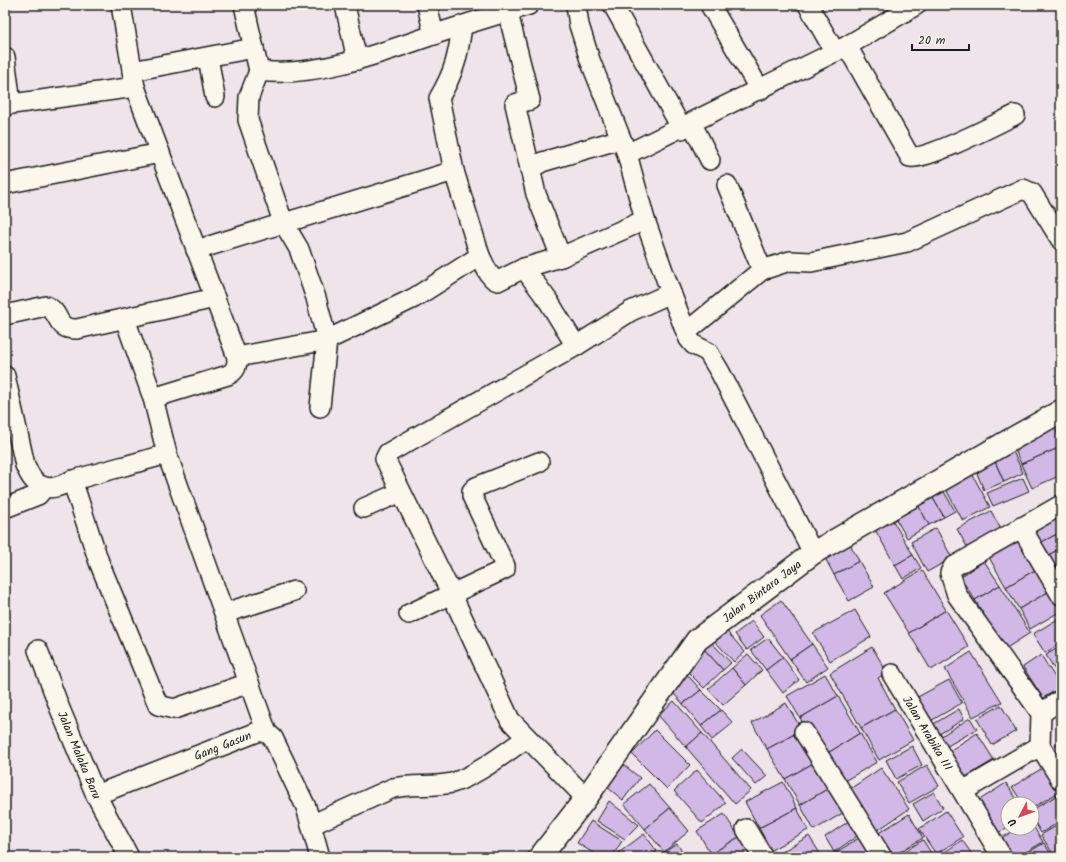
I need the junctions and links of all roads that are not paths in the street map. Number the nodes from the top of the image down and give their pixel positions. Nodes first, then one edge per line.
1 (121, 5) edge
2 (244, 5) edge
3 (346, 5) edge
4 (428, 5) edge
5 (530, 5) edge
6 (576, 5) edge
7 (613, 5) edge
8 (710, 5) edge
9 (808, 5) edge
10 (909, 6) edge
11 (506, 8) edge
12 (462, 26) junction
13 (434, 35) junction
14 (254, 48) junction
15 (841, 49) junction
16 (5, 57) edge
17 (208, 57) junction
18 (357, 60) junction
19 (259, 71) junction
20 (134, 79) junction
21 (760, 90) junction
22 (215, 98) dead end
23 (8, 104) edge
24 (1014, 116) dead end
25 (687, 126) junction
26 (624, 147) junction
27 (160, 153) junction
28 (710, 160) dead end
29 (530, 169) junction
30 (454, 171) junction
31 (5, 184) edge
32 (727, 185) dead end
33 (645, 220) junction
34 (284, 222) junction
35 (1061, 240) edge
36 (196, 250) junction
37 (480, 256) junction
38 (561, 257) junction
39 (524, 268) junction
40 (762, 270) junction
41 (671, 293) junction
42 (215, 298) junction
43 (5, 315) edge
44 (125, 319) junction
45 (684, 327) junction
46 (327, 340) junction
47 (576, 346) junction
48 (237, 357) junction
49 (5, 376) edge
50 (153, 398) junction
51 (320, 407) dead end
52 (1061, 411) edge
53 (168, 454) junction
54 (539, 462) dead end
55 (72, 480) junction
56 (45, 487) junction
57 (401, 492) junction
58 (1061, 505) edge
59 (5, 508) edge
60 (364, 508) dead end
61 (1021, 527) junction
62 (814, 553) junction
63 (294, 591) dead end
64 (451, 593) junction
65 (1061, 595) edge
66 (225, 613) junction
67 (409, 614) dead end
68 (38, 650) dead end
69 (892, 674) dead end
70 (249, 683) junction
71 (1061, 700) edge
72 (1042, 713) junction
73 (804, 732) dead end
74 (267, 733) junction
75 (527, 738) junction
76 (1040, 746) junction
77 (1061, 780) edge
78 (964, 791) junction
79 (96, 795) junction
80 (586, 798) junction
81 (311, 825) junction
82 (746, 829) dead end
83 (129, 857) edge
84 (320, 857) edge
85 (540, 857) edge
86 (763, 857) edge
87 (882, 857) edge
88 (1002, 857) edge

1 - 20 street
2 - 14 street
3 - 18 street
4 - 13 street
5 - 11 street
6 - 26 street
7 - 25 street
8 - 21 street
9 - 15 street
10 - 15 street
11 - 12 street
11 - 29 street
12 - 13 street
12 - 30 street
13 - 18 street
14 - 17 street
14 - 19 street
15 - 21 street
15 - 24 street
16 - 23 street
17 - 20 street
17 - 22 street
18 - 19 street
19 - 34 street
20 - 23 street
20 - 27 street
21 - 25 street
25 - 26 street
25 - 28 street
26 - 29 street
26 - 33 street
27 - 31 street
27 - 36 street
29 - 38 street
30 - 34 street
30 - 37 street
32 - 40 street
33 - 38 street
33 - 41 street
34 - 36 street
34 - 46 street
35 - 40 street
36 - 42 street
37 - 39 street
37 - 46 street
38 - 39 street
39 - 47 street
40 - 45 street
41 - 45 street
41 - 47 street
42 - 44 street
42 - 48 street
43 - 44 street
44 - 50 street
45 - 62 street
46 - 48 street
46 - 51 street
47 - 57 street
48 - 50 street
49 - 56 street
50 - 53 street
52 - 62 street, Jalan Bintara Jaya
53 - 55 street
53 - 66 street
54 - 64 street
55 - 56 street
55 - 70 street
56 - 59 street
57 - 60 street
57 - 64 street
58 - 61 street
61 - 65 street
61 - 72 street
62 - 80 street, Jalan Bintara Jaya
63 - 66 street
64 - 67 street
64 - 75 street
66 - 70 street
68 - 79 street, Jalan Malaka Baru
69 - 78 street, Jalan Arabika III
70 - 74 street
71 - 72 street
72 - 76 street
73 - 87 street
74 - 79 street, Gang Gasun
74 - 81 street, Gang Gasun
75 - 80 street
75 - 81 street
76 - 77 street
76 - 78 street
78 - 88 street, Jalan Arabika III
79 - 83 street, Jalan Malaka Baru
80 - 85 street, Jalan Bintara Jaya
81 - 84 street, Gang Gasun
82 - 86 street

